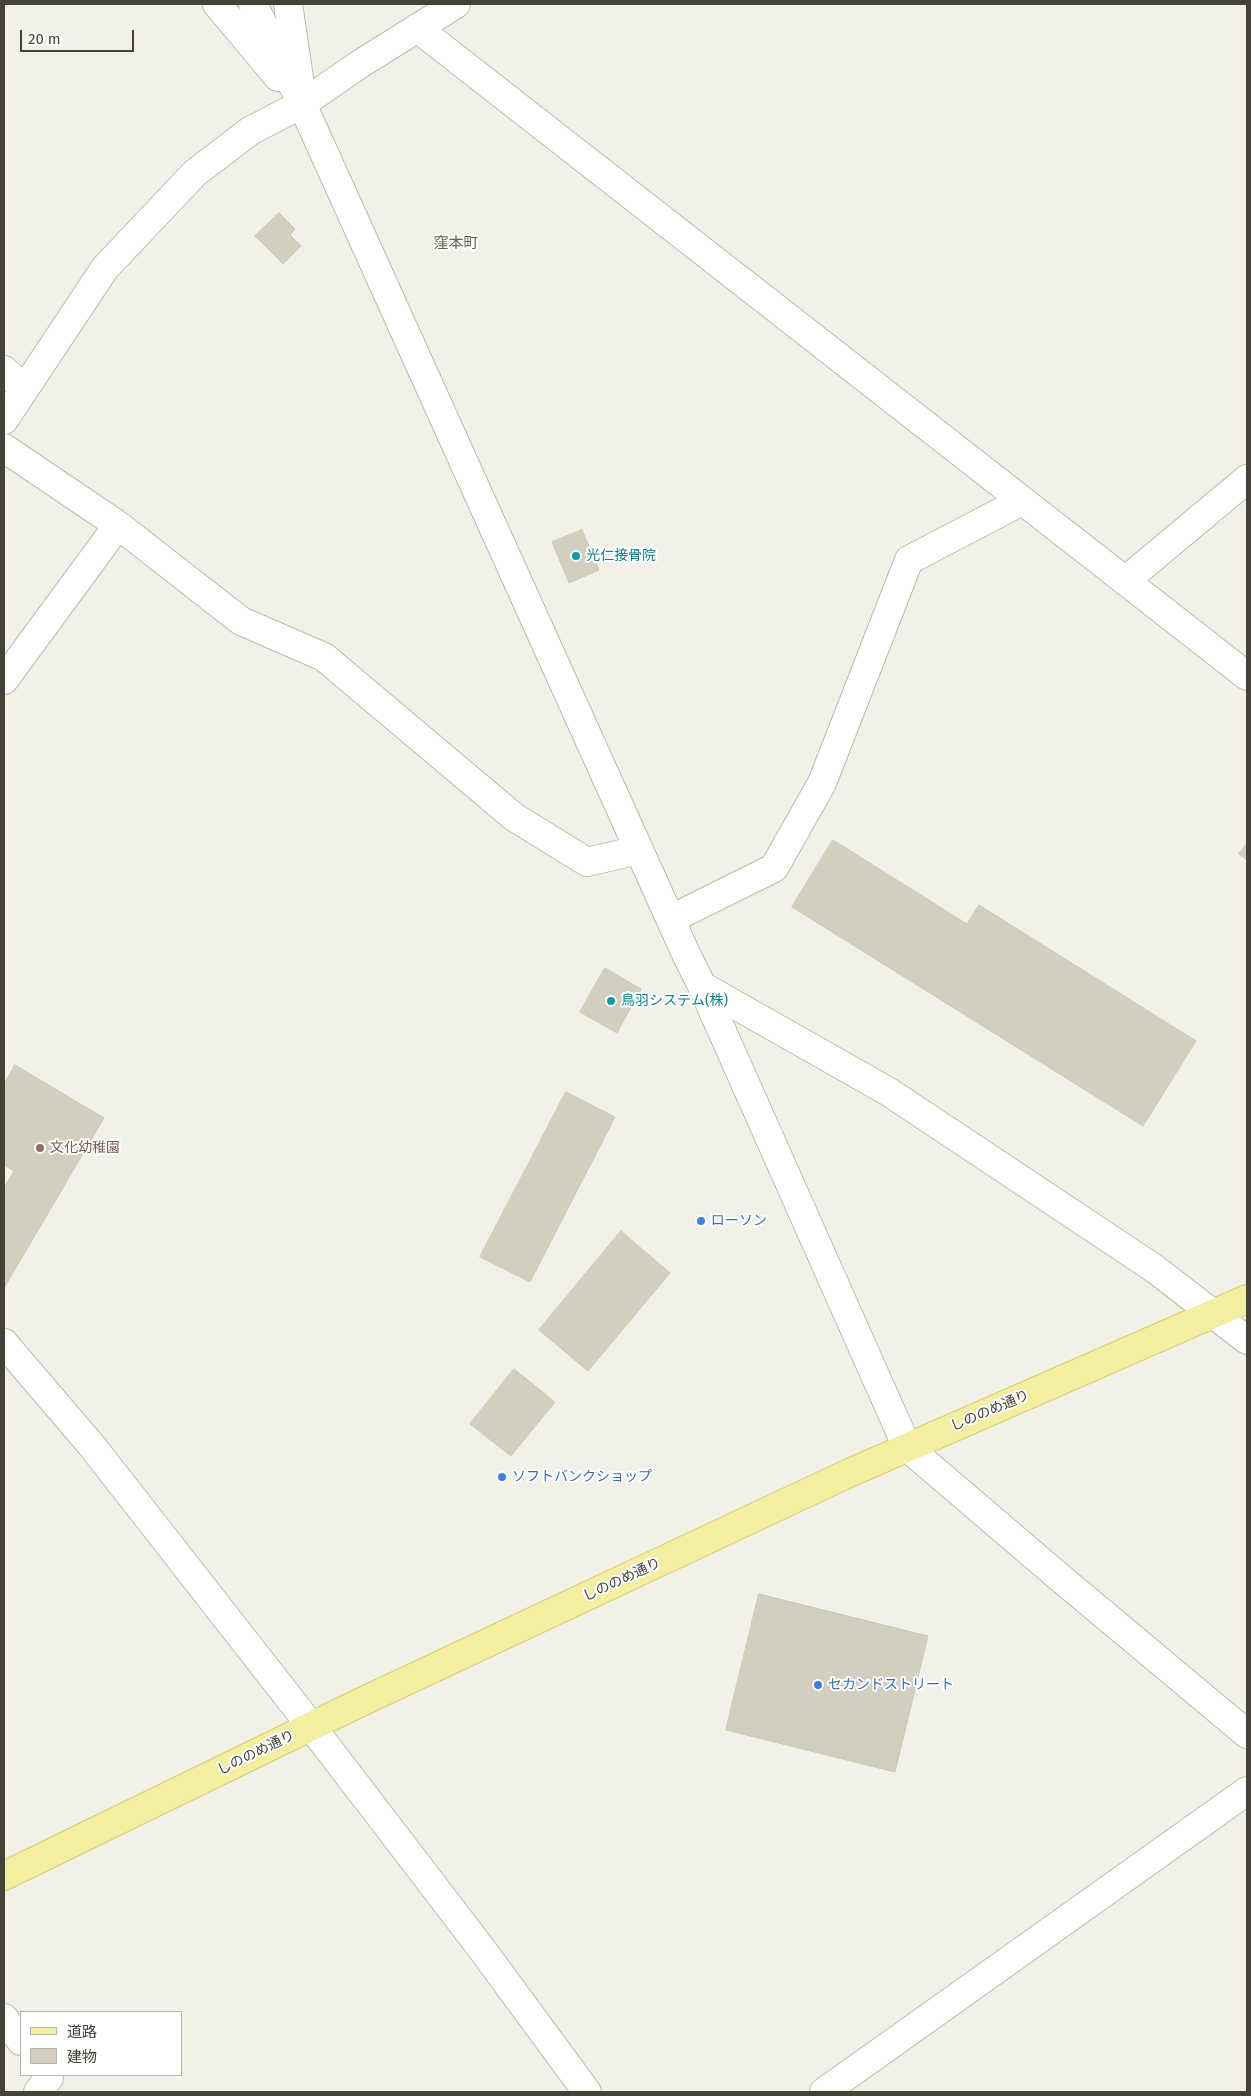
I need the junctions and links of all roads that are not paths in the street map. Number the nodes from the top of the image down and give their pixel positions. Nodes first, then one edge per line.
1 (217, 4) edge
2 (254, 4) edge
3 (288, 4) edge
4 (456, 4) edge
5 (417, 28) junction
6 (302, 104) junction
7 (4, 370) edge
8 (24, 389) junction
9 (4, 420) edge
10 (4, 448) edge
11 (1247, 479) edge
12 (1022, 501) junction
13 (118, 526) junction
14 (1125, 581) junction
15 (1247, 676) edge
16 (4, 680) edge
17 (639, 850) junction
18 (670, 919) junction
19 (702, 986) junction
20 (1247, 1299) edge
21 (1214, 1315) junction
22 (1247, 1340) edge
23 (4, 1343) edge
24 (907, 1446) junction
25 (311, 1726) junction
26 (1247, 1734) edge
27 (1247, 1791) edge
28 (4, 1876) edge
29 (4, 2018) edge
30 (20, 2040) edge
31 (48, 2076) edge
32 (38, 2092) edge
33 (587, 2092) edge
34 (824, 2092) edge

1 - 6 street
2 - 6 street
3 - 6 street
4 - 5 street
5 - 6 street
5 - 12 street
6 - 8 street
6 - 17 street
7 - 8 street
8 - 9 street
10 - 13 street
11 - 14 street
12 - 14 street
12 - 18 street
13 - 16 street
13 - 17 street
14 - 15 street
17 - 18 street
18 - 19 street
19 - 21 street
19 - 24 street
20 - 21 main road, しののめ通り
21 - 22 street
21 - 24 main road, しののめ通り
23 - 25 street
24 - 25 main road, しののめ通り
24 - 26 street
25 - 28 main road, しののめ通り
25 - 33 street
27 - 34 street
29 - 30 street
31 - 32 street

